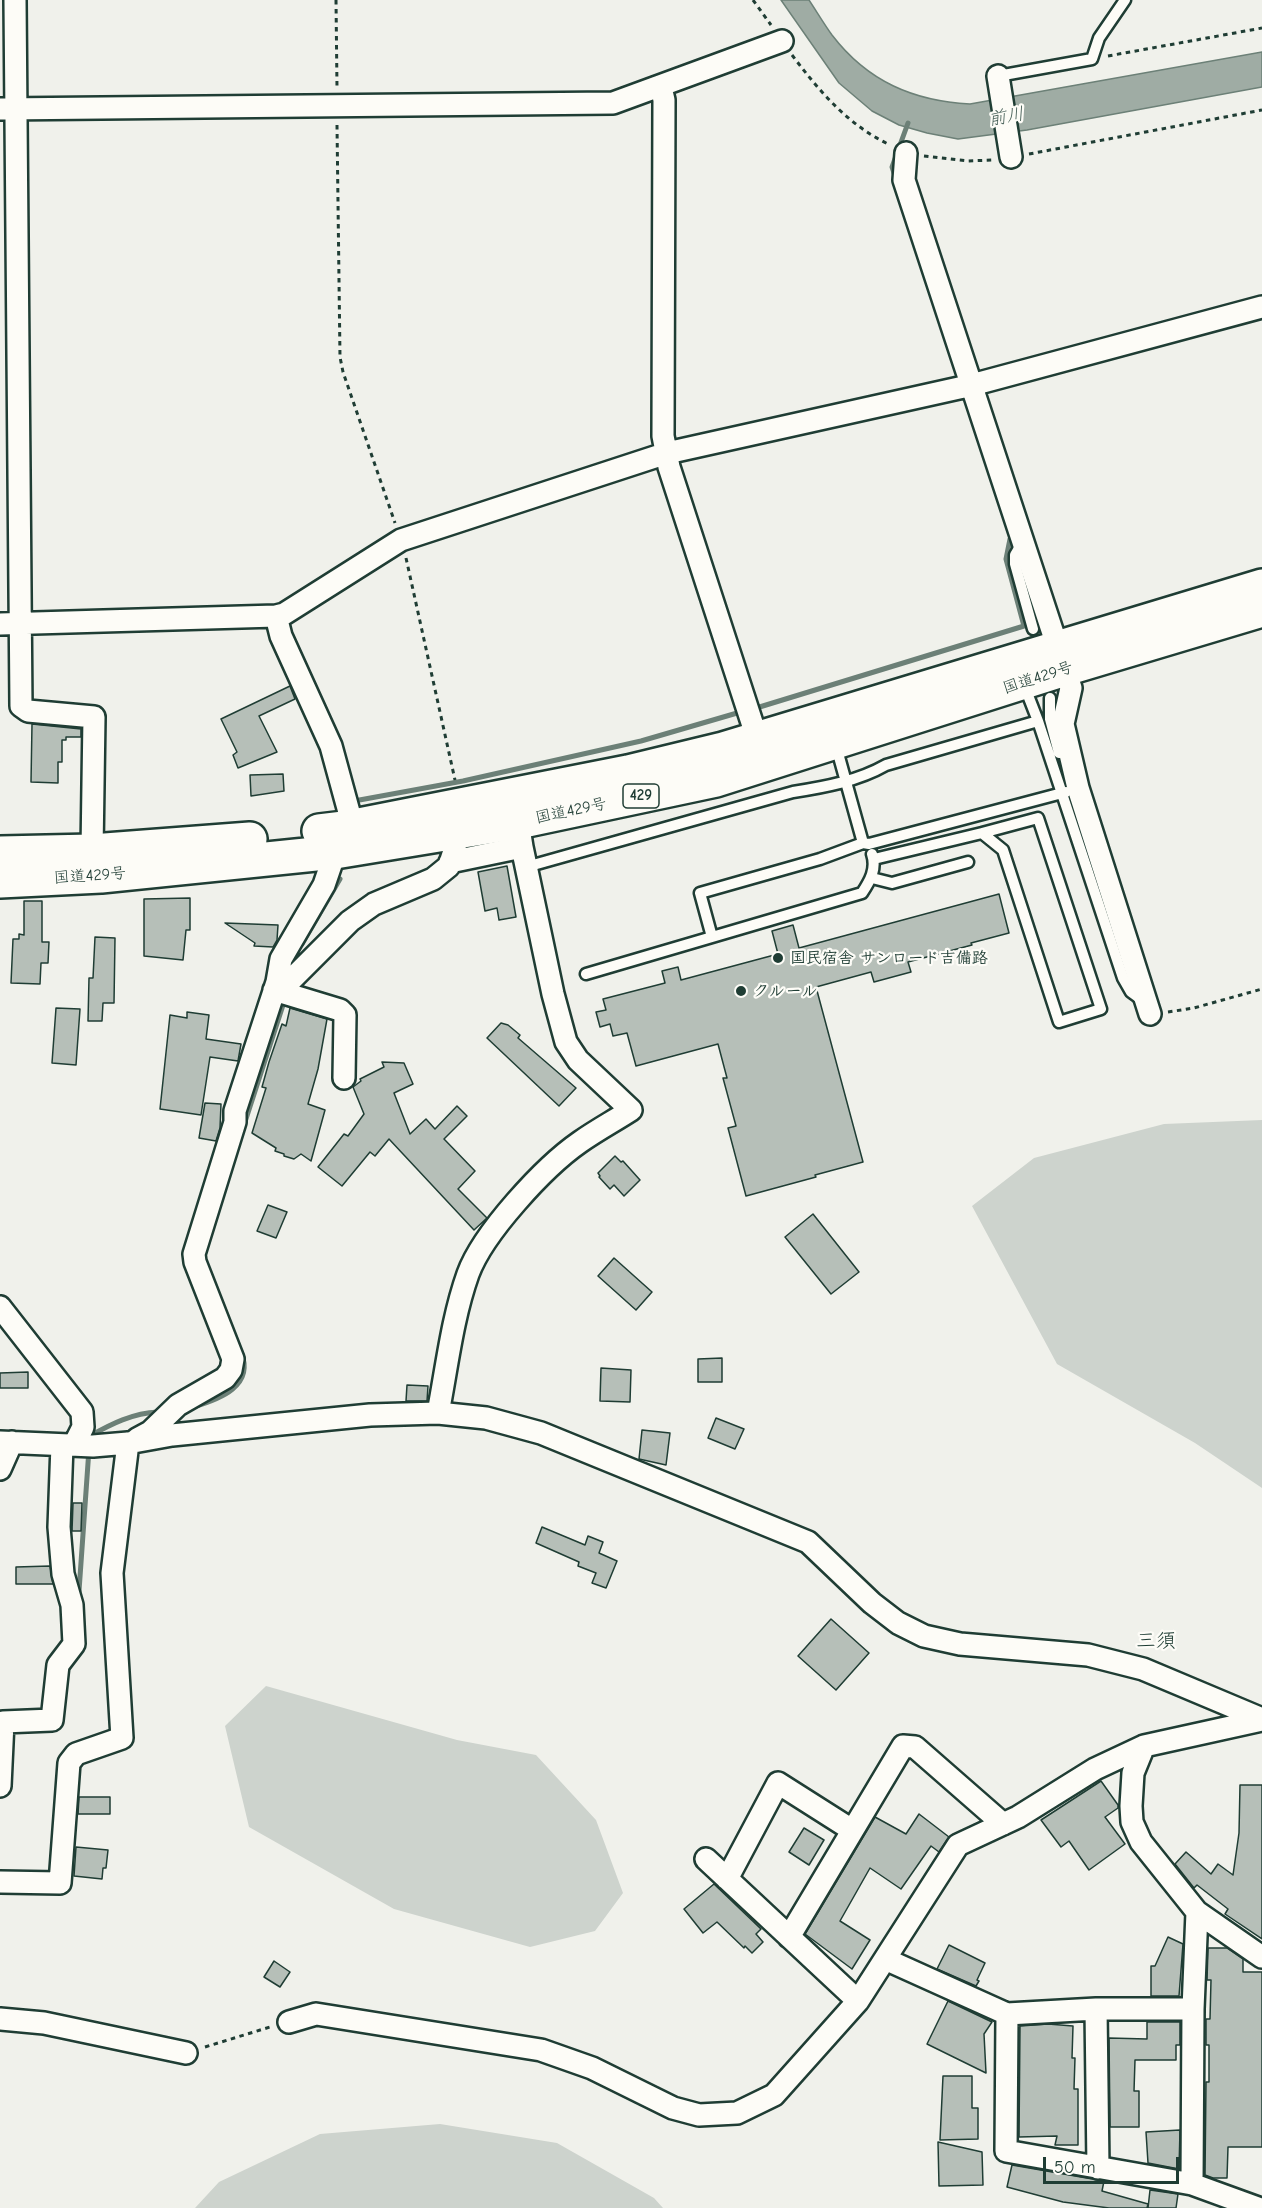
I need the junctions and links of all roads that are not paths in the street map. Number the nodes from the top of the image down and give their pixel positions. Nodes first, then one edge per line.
1 (15, 0) edge
2 (1125, 0) edge
3 (782, 41) road end
4 (998, 78) joint
5 (661, 87) junction
6 (8, 109) edge
7 (901, 150) road end
8 (1011, 154) road end
9 (1262, 307) edge
10 (967, 386) junction
11 (667, 453) junction
12 (1023, 543) junction
13 (1262, 586) edge
14 (1262, 610) edge
15 (276, 616) junction
16 (9, 624) edge
17 (1052, 648) junction
18 (1036, 690) junction
19 (751, 720) junction
20 (1038, 721) junction
21 (831, 730) junction
22 (846, 781) junction
23 (1070, 791) junction
24 (456, 820) junction
25 (520, 833) junction
26 (982, 833) junction
27 (340, 840) junction
28 (866, 843) junction
29 (0, 853) edge
30 (874, 859) junction
31 (81, 860) junction
32 (968, 862) dead end
33 (872, 878) junction
34 (0, 881) edge
35 (712, 937) junction
36 (586, 974) dead end
37 (275, 986) junction
38 (1148, 1009) road end
39 (344, 1078) dead end
40 (0, 1307) edge
41 (438, 1413) junction
42 (6, 1442) edge
43 (128, 1443) junction
44 (78, 1446) junction
45 (0, 1469) edge
46 (1262, 1719) edge
47 (1144, 1746) junction
48 (0, 1786) edge
49 (1003, 1824) junction
50 (852, 1830) junction
51 (706, 1859) dead end
52 (727, 1879) junction
53 (0, 1882) edge
54 (1197, 1912) junction
55 (789, 1937) junction
56 (1262, 1957) edge
57 (885, 1959) junction
58 (858, 2001) junction
59 (1096, 2009) junction
60 (1193, 2009) junction
61 (1007, 2014) junction
62 (0, 2019) edge
63 (290, 2022) road end
64 (186, 2053) road end
65 (1098, 2168) junction
66 (1192, 2184) junction
67 (1258, 2208) edge

1 - 6 street
2 - 4 lane
3 - 5 street
4 - 8 street
5 - 6 street
5 - 11 street
6 - 16 street
7 - 10 street
9 - 10 street
10 - 11 street
10 - 12 street
11 - 15 street
11 - 19 street
12 - 17 street
12 - 17 lane
13 - 17 highway, 国道429号 / 429
14 - 17 highway, 国道429号 / 429
15 - 16 street
15 - 27 street
16 - 31 street
17 - 18 highway, 国道429号 / 429
17 - 21 highway, 国道429号 / 429
17 - 23 street
18 - 20 lane
18 - 21 highway, 国道429号 / 429
18 - 23 lane
19 - 21 highway, 国道429号 / 429
19 - 25 highway, 国道429号 / 429
20 - 22 lane
20 - 23 lane
21 - 22 lane
21 - 25 highway, 国道429号 / 429
22 - 25 lane
22 - 28 lane
23 - 28 lane
23 - 38 street
24 - 25 highway, 国道429号 / 429
24 - 27 highway, 国道429号 / 429
24 - 37 street
25 - 41 street
26 - 26 lane
26 - 30 lane
27 - 31 highway, 国道429号 / 429
27 - 37 street
28 - 30 lane
28 - 35 lane
29 - 31 highway, 国道429号 / 429
30 - 33 lane
31 - 34 highway, 国道429号 / 429
32 - 33 lane
33 - 35 lane
35 - 36 lane
37 - 39 street
37 - 43 street
40 - 44 street
41 - 43 street
41 - 46 street
42 - 44 street
42 - 45 street
43 - 44 street
43 - 53 street
44 - 48 street
46 - 47 street
47 - 49 street
47 - 54 street
49 - 50 street
49 - 57 street
50 - 52 street
50 - 55 street
51 - 52 street
52 - 55 street
54 - 56 street
54 - 60 street
55 - 58 street
57 - 58 street
57 - 61 street
58 - 63 street
59 - 60 street
59 - 61 street
59 - 65 street
60 - 66 street
61 - 65 street
62 - 64 street
65 - 66 street
66 - 67 street

